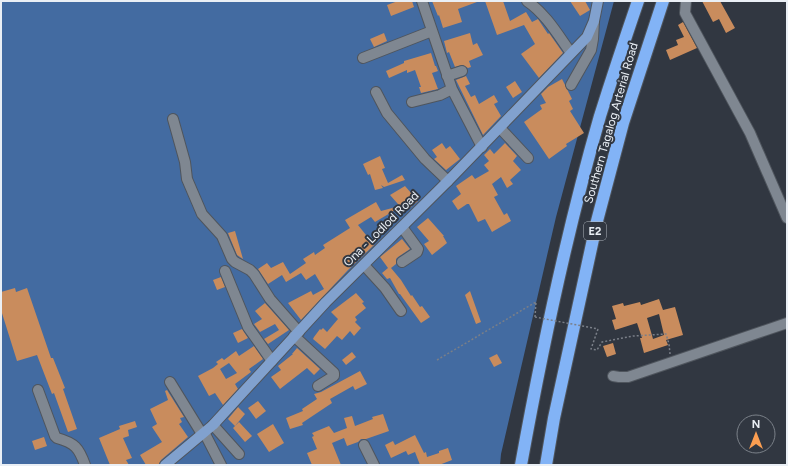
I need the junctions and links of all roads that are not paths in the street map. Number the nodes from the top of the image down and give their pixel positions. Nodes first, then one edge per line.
1 (422, 1) edge
2 (527, 1) edge
3 (598, 1) edge
4 (638, 1) edge
5 (663, 1) edge
6 (686, 1) edge
7 (594, 21) junction
8 (432, 31) junction
9 (571, 53) junction
10 (363, 58) dead end
11 (462, 71) dead end
12 (447, 76) junction
13 (571, 85) dead end
14 (452, 89) junction
15 (376, 92) dead end
16 (412, 102) dead end
17 (173, 119) dead end
18 (500, 128) junction
19 (482, 147) junction
20 (528, 158) dead end
21 (448, 181) junction
22 (787, 218) edge
23 (402, 227) junction
24 (402, 262) dead end
25 (364, 265) junction
26 (225, 271) dead end
27 (401, 311) dead end
28 (787, 324) edge
29 (296, 334) junction
30 (272, 361) junction
31 (613, 376) dead end
32 (170, 382) dead end
33 (318, 386) dead end
34 (38, 390) dead end
35 (213, 425) junction
36 (203, 433) junction
37 (364, 445) dead end
38 (239, 454) dead end
39 (85, 465) edge
40 (165, 465) edge
41 (221, 465) edge
42 (374, 465) edge
43 (521, 465) edge
44 (546, 465) edge

1 - 8 street
2 - 9 street
3 - 7 main road, Ona - Lodlod Road
4 - 43 highway, Southern Tagalog Arterial Road / E2
5 - 44 highway, Southern Tagalog Arterial Road / E2
6 - 22 street
7 - 9 main road, Ona - Lodlod Road
7 - 13 street
8 - 10 street
8 - 12 street
9 - 18 main road, Ona - Lodlod Road
11 - 12 street
12 - 14 street
14 - 16 street
14 - 19 street
15 - 21 street
17 - 29 street
18 - 19 main road, Ona - Lodlod Road
18 - 20 street
19 - 21 main road, Ona - Lodlod Road
21 - 23 main road, Ona - Lodlod Road
23 - 24 street
23 - 25 main road, Ona - Lodlod Road
25 - 27 street
25 - 29 main road, Ona - Lodlod Road
26 - 30 street
28 - 31 street
29 - 30 main road, Ona - Lodlod Road
29 - 33 street
30 - 35 main road, Ona - Lodlod Road
32 - 36 street
34 - 39 street
35 - 36 main road, Ona - Lodlod Road
35 - 38 street
36 - 40 main road, Ona - Lodlod Road
36 - 41 street
37 - 42 street

